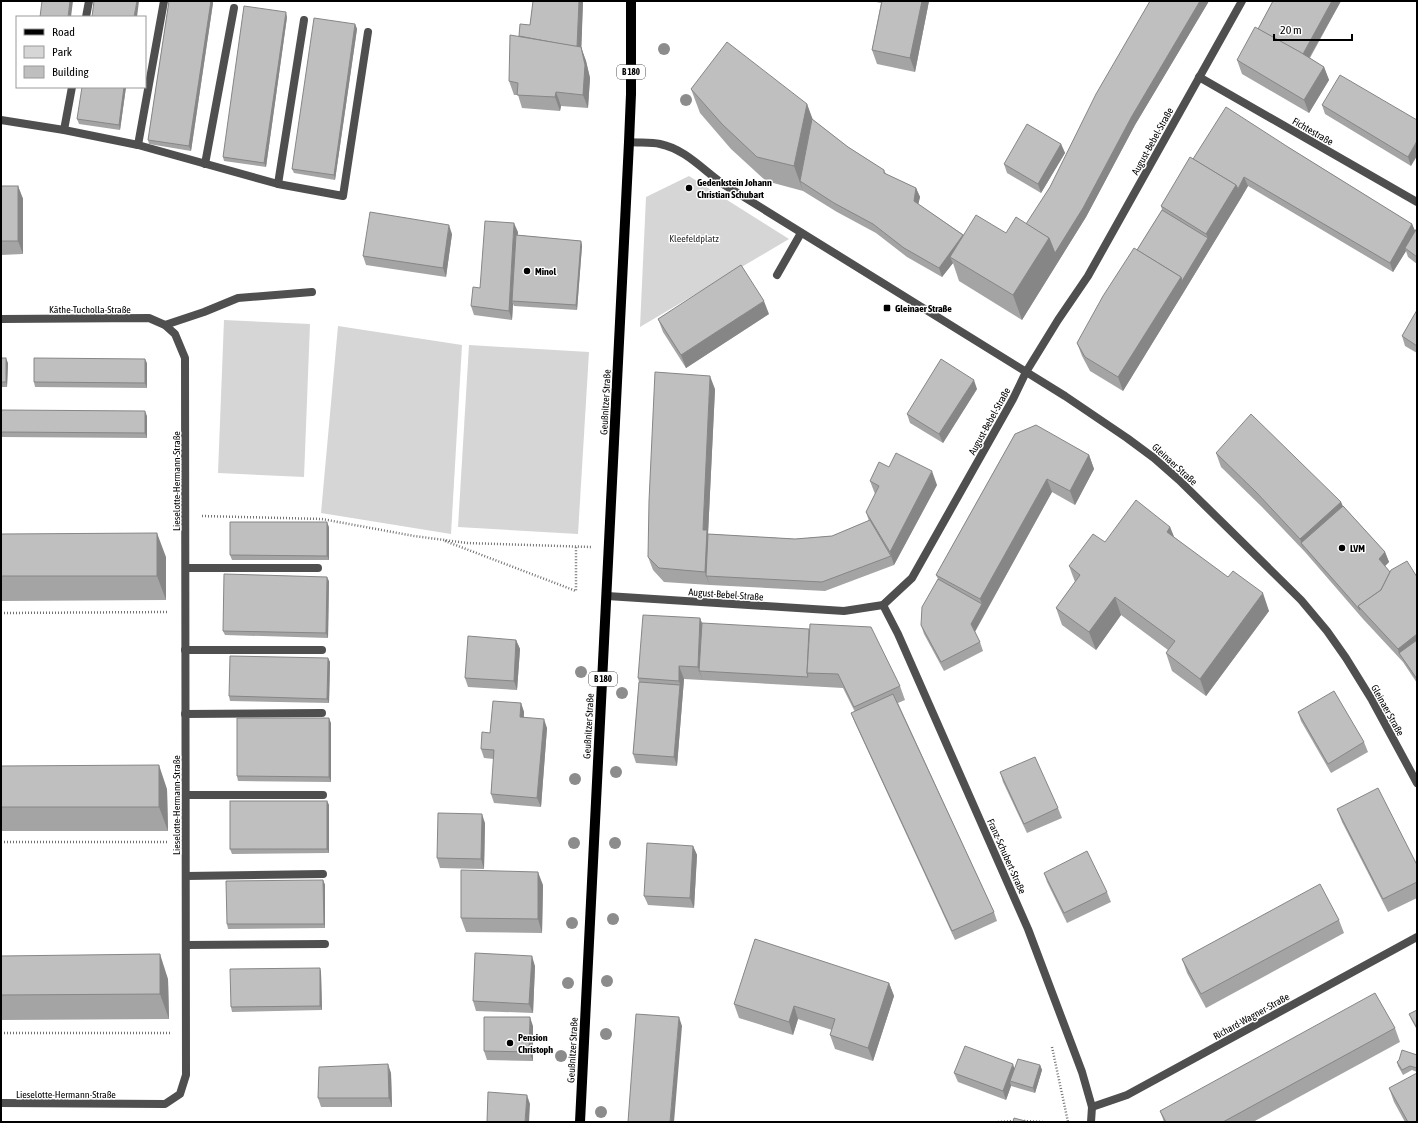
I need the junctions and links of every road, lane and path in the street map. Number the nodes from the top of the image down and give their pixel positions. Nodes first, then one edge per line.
1 (88, 1) edge
2 (164, 1) edge
3 (631, 1) edge
4 (1242, 1) edge
5 (234, 8) dead end
6 (86, 16) edge
7 (304, 20) dead end
8 (368, 32) dead end
9 (1199, 77) junction
10 (72, 88) edge
11 (1, 120) edge
12 (64, 130) junction
13 (629, 142) junction
14 (138, 145) junction
15 (205, 164) junction
16 (278, 184) junction
17 (1417, 202) edge
18 (801, 233) junction
19 (777, 275) dead end
20 (312, 292) dead end
21 (1, 319) edge
22 (165, 325) junction
23 (175, 334) joint
24 (1026, 372) junction
25 (186, 516) junction
26 (441, 539) junction
27 (576, 547) junction
28 (610, 548) junction
29 (186, 568) junction
30 (318, 568) dead end
31 (607, 596) junction
32 (883, 605) junction
33 (185, 612) junction
34 (1, 613) edge
35 (185, 650) junction
36 (322, 650) dead end
37 (322, 713) dead end
38 (186, 714) junction
39 (1417, 783) edge
40 (186, 795) junction
41 (323, 795) dead end
42 (1, 842) edge
43 (186, 842) junction
44 (323, 874) dead end
45 (186, 876) junction
46 (1417, 937) edge
47 (325, 944) dead end
48 (186, 946) junction
49 (1, 1032) edge
50 (186, 1032) junction
51 (1052, 1046) dead end
52 (1, 1103) edge
53 (1092, 1107) junction
54 (580, 1122) edge
55 (998, 1122) edge
56 (1044, 1122) edge
57 (1068, 1122) edge
58 (1091, 1122) edge

1 - 6 street
2 - 14 street
3 - 13 main road, B 180
4 - 9 street, August-Bebel-Straße
5 - 15 street
7 - 16 street
8 - 16 street
9 - 17 street, Fichtestraße
9 - 24 street, August-Bebel-Straße
10 - 12 street
11 - 12 street
12 - 14 street
13 - 18 street, Gleinaer Straße
13 - 28 main road, Geußnitzer Straße / B 180
14 - 15 street
15 - 16 street
18 - 19 street
18 - 24 street, Gleinaer Straße
20 - 22 street
21 - 22 street, Käthe-Tucholla-Straße
22 - 23 street, Käthe-Tucholla-Straße
23 - 25 street, Lieselotte-Hermann-Straße
24 - 32 street, August-Bebel-Straße
24 - 39 street, Gleinaer Straße
25 - 26 path
25 - 29 street, Lieselotte-Hermann-Straße
26 - 27 path
26 - 27 path
27 - 28 path
28 - 31 main road, Geußnitzer Straße / B 180
29 - 30 street
29 - 33 street, Lieselotte-Hermann-Straße
31 - 32 street, August-Bebel-Straße
31 - 54 main road, Geußnitzer Straße / B 180
32 - 53 street, Franz-Schubert-Straße
33 - 34 path
33 - 35 street, Lieselotte-Hermann-Straße
35 - 36 street
35 - 38 street, Lieselotte-Hermann-Straße
37 - 38 street
38 - 40 street, Lieselotte-Hermann-Straße
40 - 41 street
40 - 43 street, Lieselotte-Hermann-Straße
42 - 43 path
43 - 45 street, Lieselotte-Hermann-Straße
44 - 45 street
45 - 48 street, Lieselotte-Hermann-Straße
46 - 53 street, Richard-Wagner-Straße
47 - 48 street
48 - 50 street, Lieselotte-Hermann-Straße
49 - 50 path
50 - 52 street, Lieselotte-Hermann-Straße
51 - 57 path
53 - 58 street, Franz-Schubert-Straße
55 - 56 path

